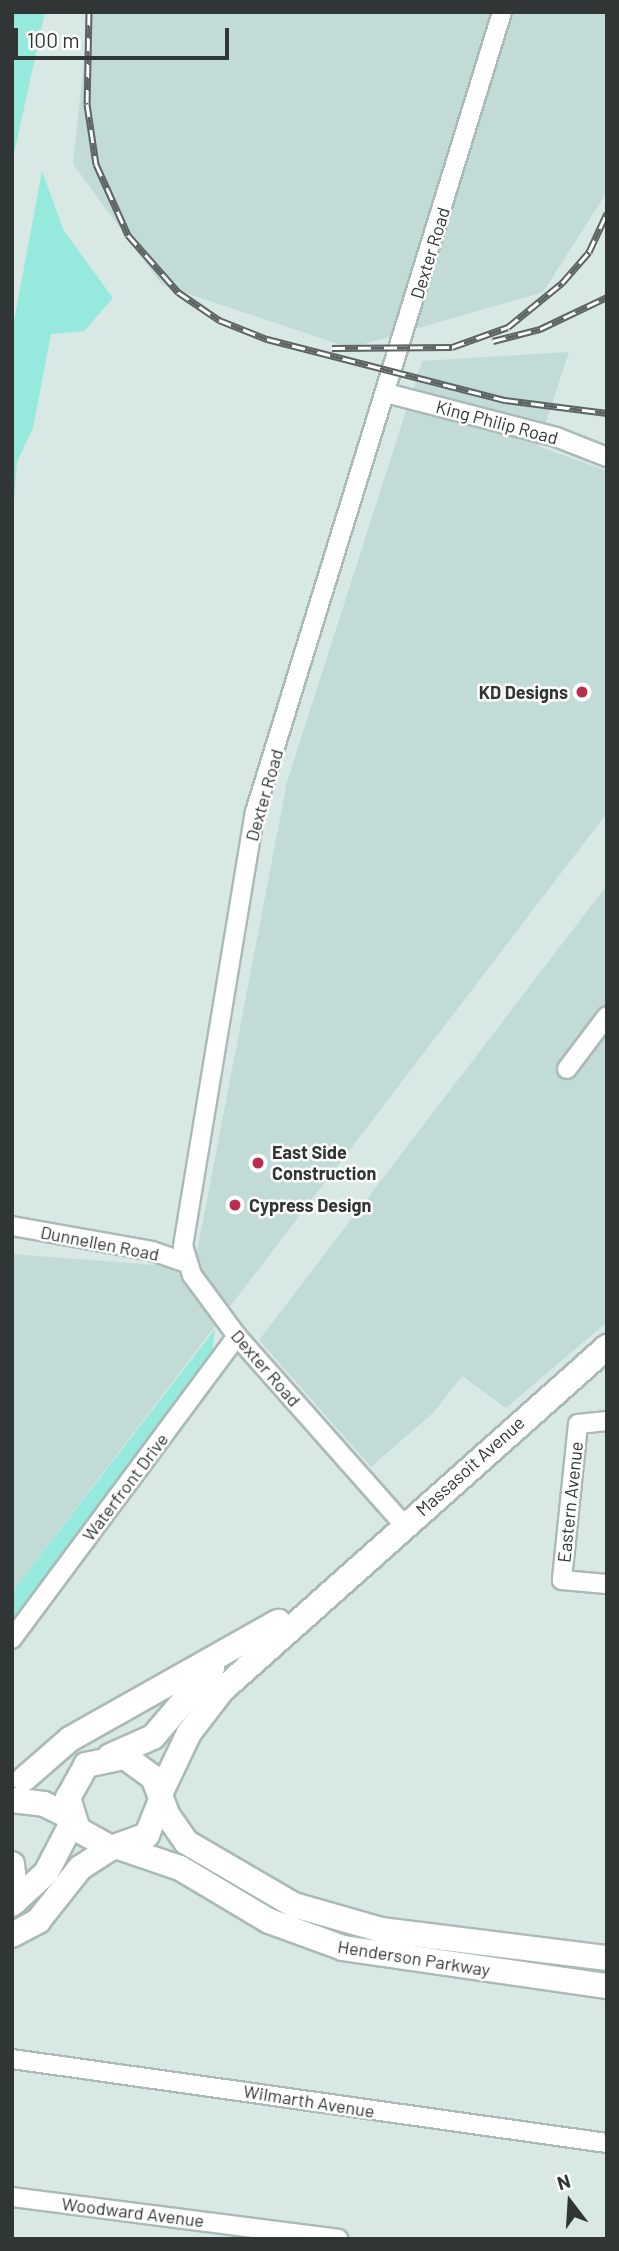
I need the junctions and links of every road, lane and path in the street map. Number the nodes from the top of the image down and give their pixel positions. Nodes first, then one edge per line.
1 (502, 12) edge
2 (386, 393) junction
3 (607, 457) edge
4 (607, 1017) edge
5 (567, 1069) dead end
6 (12, 1226) edge
7 (186, 1263) junction
8 (237, 1336) junction
9 (607, 1348) edge
10 (607, 1421) edge
11 (404, 1525) junction
12 (607, 1584) edge
13 (334, 1585) junction
14 (278, 1622) junction
15 (12, 1639) edge
16 (97, 1761) junction
17 (16, 1786) edge
18 (160, 1797) junction
19 (72, 1819) junction
20 (114, 1847) junction
21 (12, 1864) edge
22 (14, 1903) edge
23 (12, 1935) edge
24 (607, 1958) edge
25 (607, 1986) edge
26 (12, 2059) edge
27 (607, 2143) edge
28 (12, 2197) edge
29 (326, 2238) edge

1 - 2 street, Dexter Road
2 - 3 street, King Philip Road
2 - 7 street, Dexter Road
4 - 5 street
6 - 7 street, Dunnellen Road
7 - 8 street, Dexter Road
8 - 11 street, Dexter Road
8 - 15 street, Waterfront Drive
9 - 11 main road, Massasoit Avenue
10 - 12 street, Eastern Avenue
11 - 13 main road, Massasoit Avenue
13 - 14 main road, Massasoit Avenue
13 - 18 main road, Massasoit Avenue
14 - 16 main road, Massasoit Avenue
14 - 17 main road
16 - 17 main road, Henderson Parkway
16 - 18 main road, Henderson Parkway
16 - 19 main road
17 - 19 main road, Henderson Parkway
18 - 20 main road
18 - 24 main road, Henderson Parkway
19 - 20 main road, Henderson Parkway
19 - 22 main road
20 - 23 main road
20 - 25 main road, Henderson Parkway
21 - 22 main road
26 - 27 street, Wilmarth Avenue
28 - 29 street, Woodward Avenue

